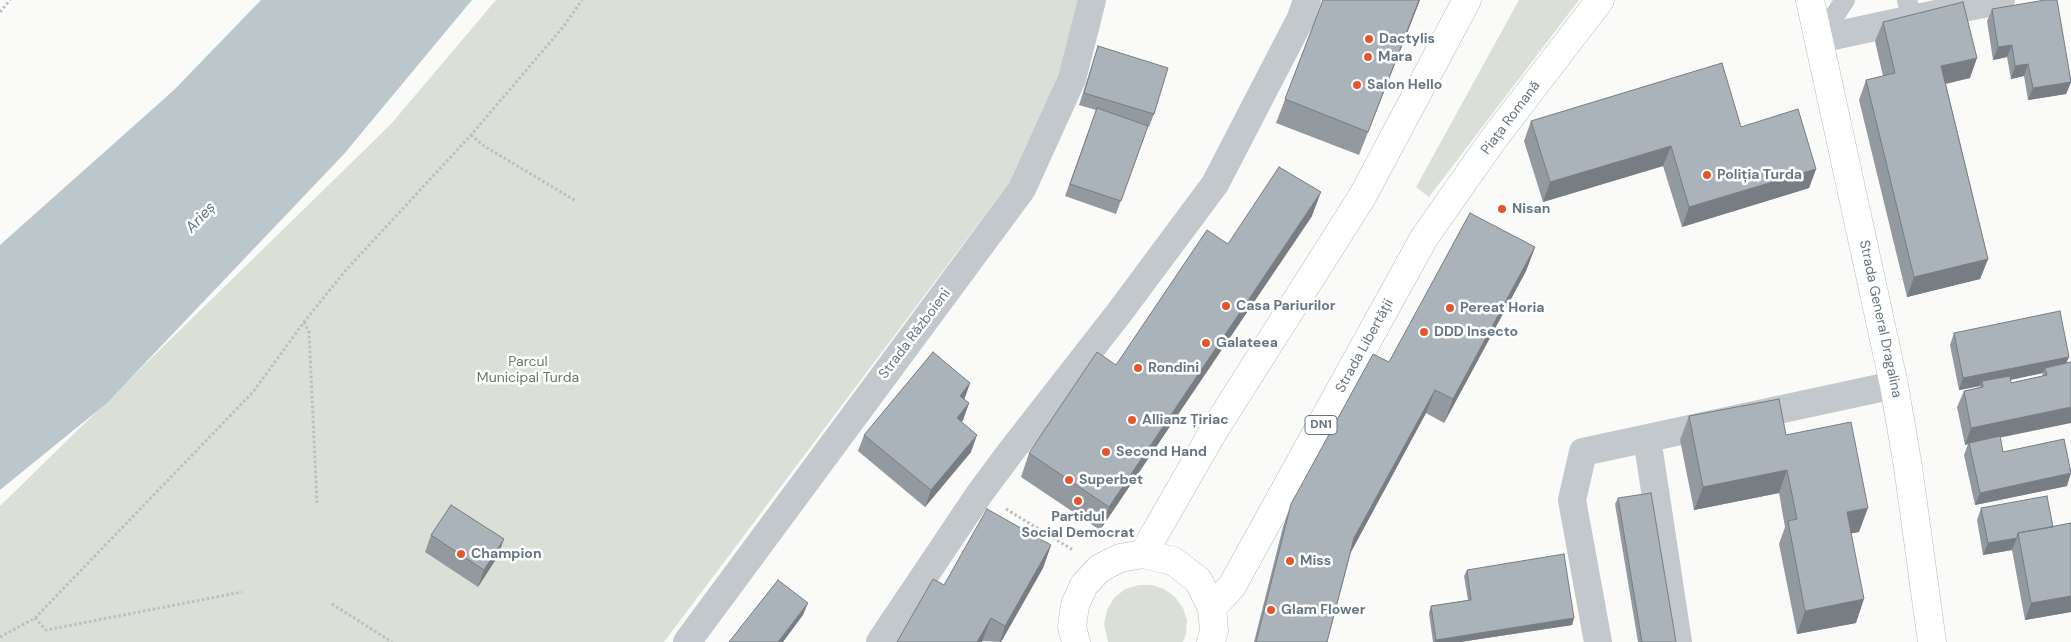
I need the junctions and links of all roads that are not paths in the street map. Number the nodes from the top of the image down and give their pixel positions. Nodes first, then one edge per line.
1 (1092, 0) edge
2 (1307, 0) edge
3 (1467, 0) edge
4 (1600, 0) edge
5 (1810, 0) edge
6 (1845, 0) edge
7 (2001, 0) edge
8 (1910, 9) edge
9 (1819, 39) junction
10 (1424, 238) joint
11 (1894, 385) junction
12 (1646, 438) junction
13 (1143, 554) junction
14 (1212, 608) junction
15 (687, 642) edge
16 (880, 642) edge
17 (1076, 642) edge
18 (1211, 642) edge
19 (1598, 642) edge
20 (1678, 642) edge
21 (1932, 642) edge

1 - 15 street, Strada Războieni
2 - 16 street
3 - 13 main road
4 - 10 main road, Piața Romană / DN1
5 - 9 main road, Strada General Dragalina
6 - 9 lane
7 - 8 street
8 - 9 street
9 - 11 main road, Strada General Dragalina
10 - 14 main road, Strada Libertății / DN1
11 - 12 street
11 - 21 main road, Strada General Dragalina
12 - 19 street
12 - 20 street
13 - 14 main road
13 - 17 main road
14 - 18 main road

